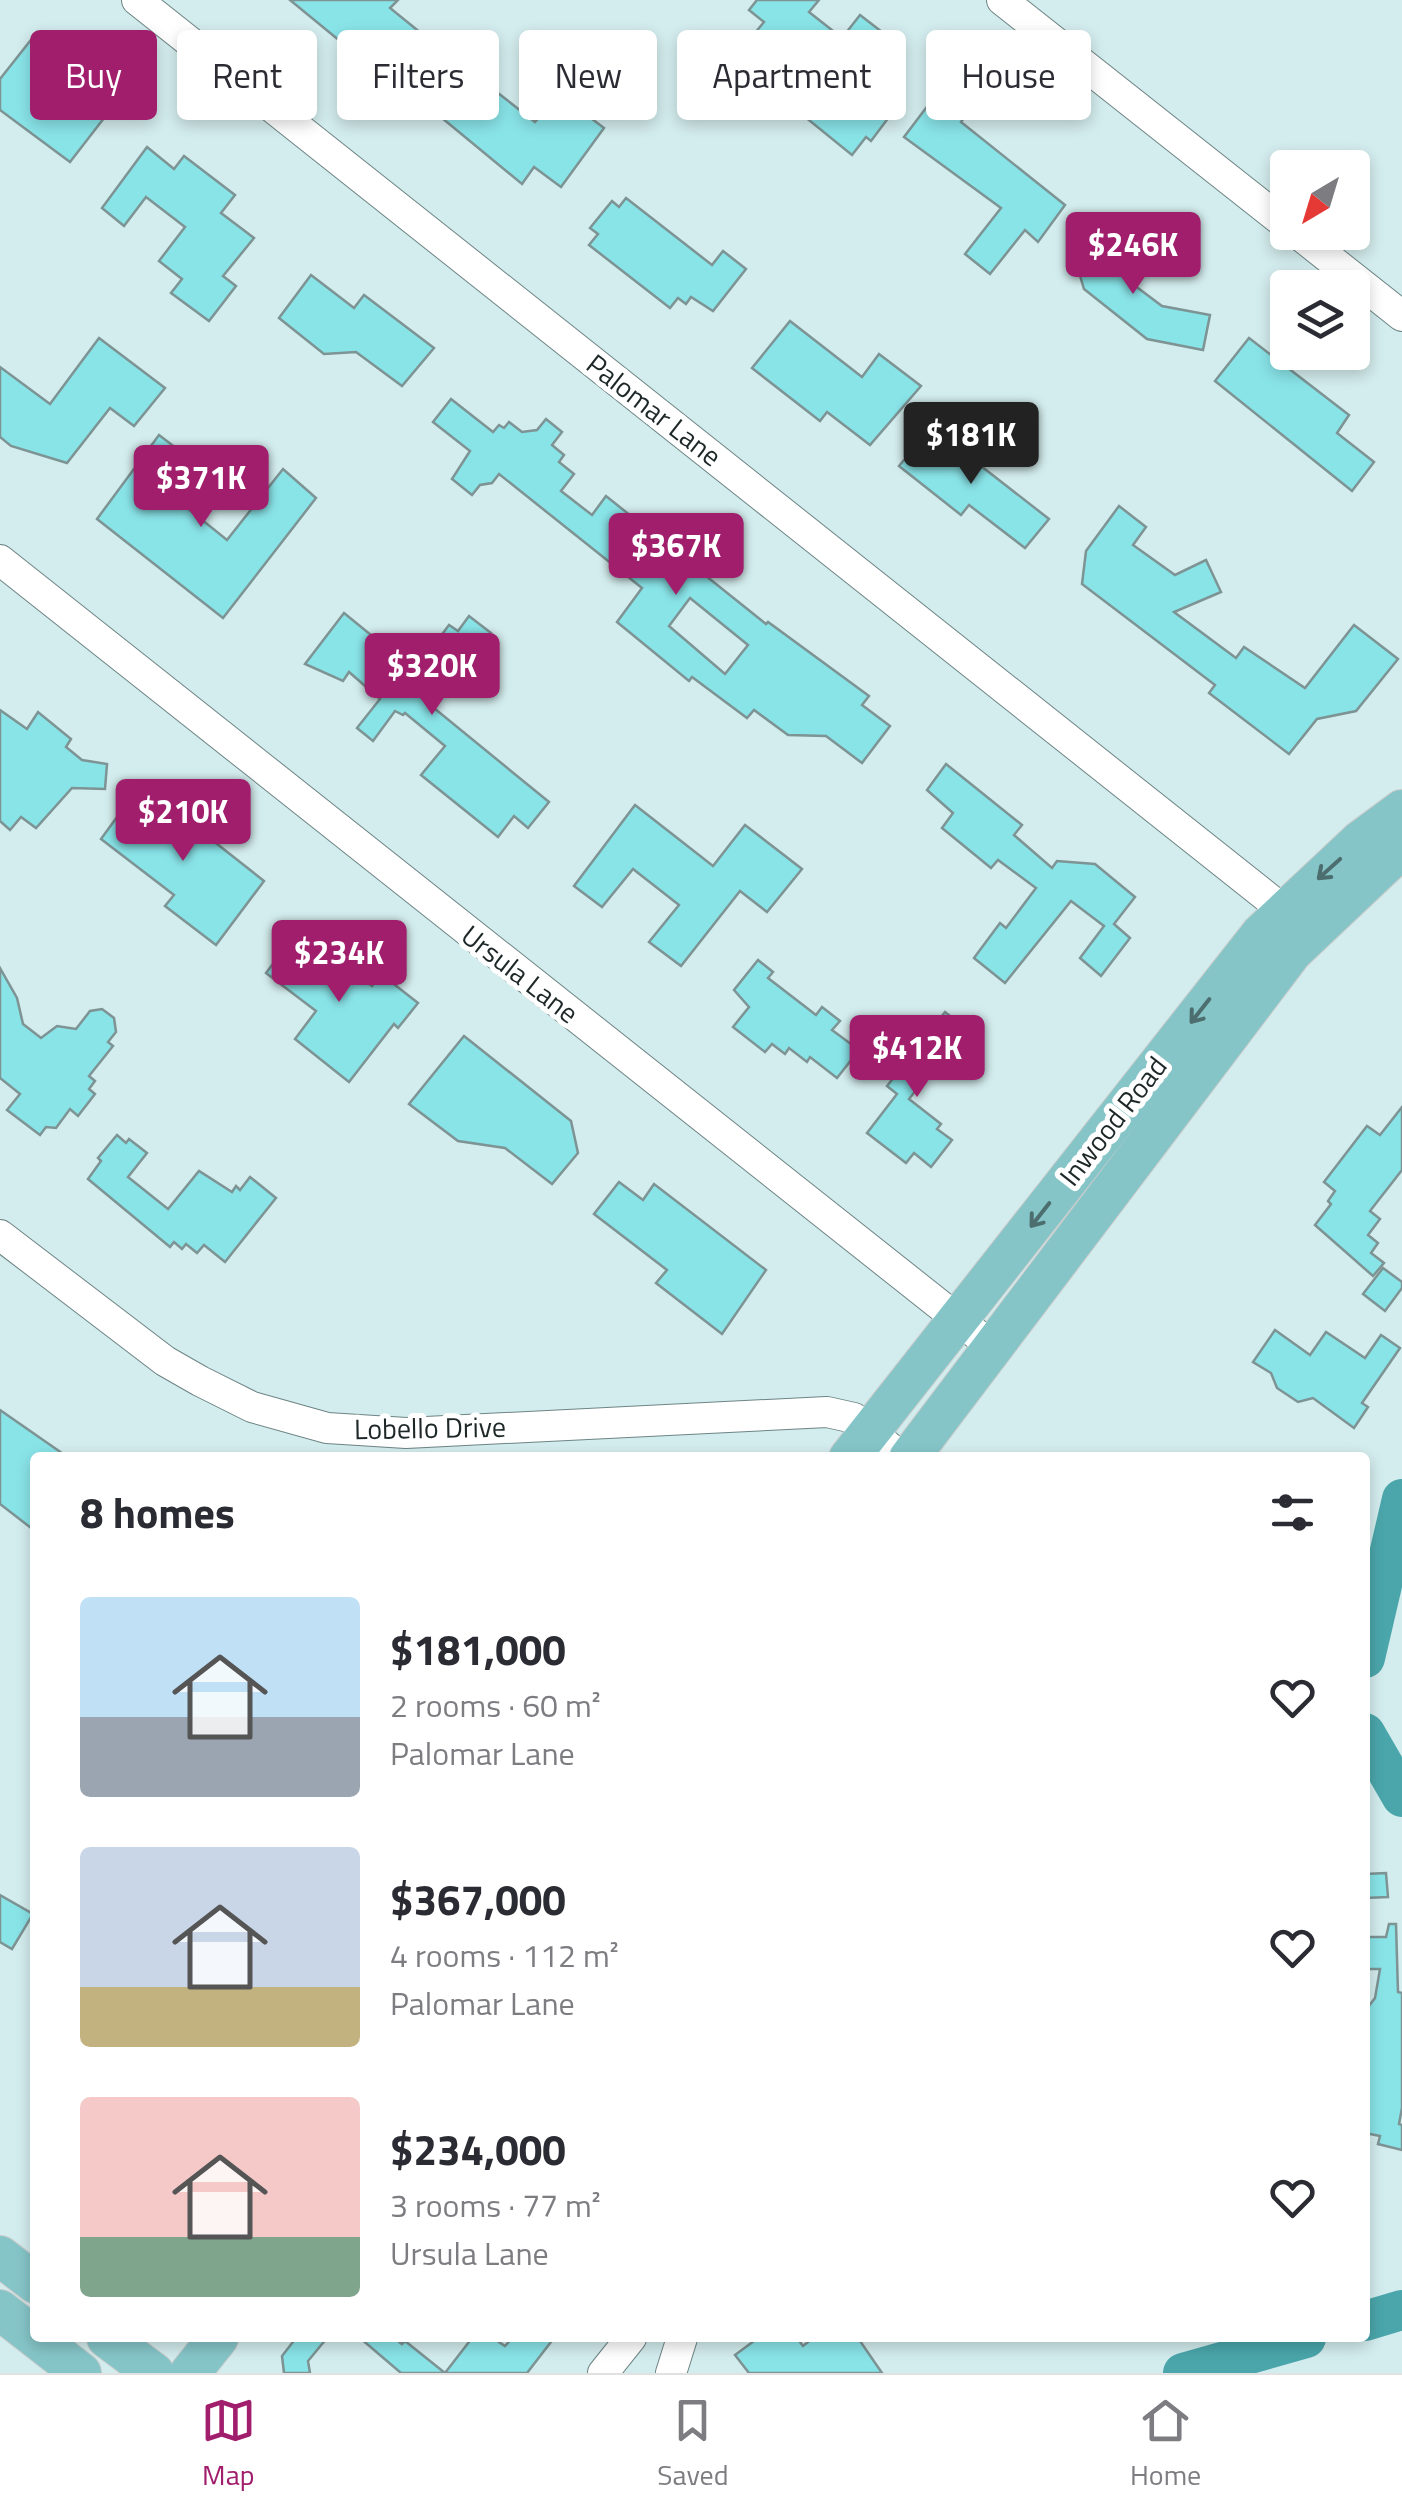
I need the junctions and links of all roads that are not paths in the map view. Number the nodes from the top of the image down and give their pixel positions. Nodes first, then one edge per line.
1 (137, 0) edge
2 (1002, 0) edge
3 (1270, 212) edge
4 (1319, 250) edge
5 (1402, 316) edge
6 (0, 560) edge
7 (1402, 810) edge
8 (1402, 848) edge
9 (1297, 921) junction
10 (0, 1234) edge
11 (959, 1319) junction
12 (994, 1348) junction
13 (860, 1444) edge
14 (886, 1452) edge
15 (910, 1452) edge
16 (0, 2256) edge
17 (30, 2279) edge
18 (0, 2310) edge
19 (30, 2334) edge
20 (41, 2342) edge
21 (114, 2342) edge
22 (215, 2342) edge
23 (628, 2342) edge
24 (681, 2342) edge
25 (148, 2362) edge
26 (80, 2373) edge
27 (190, 2373) edge
28 (604, 2373) edge
29 (671, 2373) edge

1 - 9 street, Palomar Lane
2 - 3 street
4 - 5 street
6 - 11 street, Ursula Lane
7 -> 9 main road, Inwood Road
8 - 9 main road, Inwood Road
9 -> 11 main road, Inwood Road
9 - 12 main road, Inwood Road
10 - 13 street, Lobello Drive
11 - 12 street, Ursula Lane
11 - 13 main road, Inwood Road
12 - 15 main road, Inwood Road
13 - 14 street, Lobello Drive
16 - 17 main road
18 - 19 main road
20 - 26 main road
21 - 25 main road
22 - 27 main road
23 - 28 street
24 - 29 street

